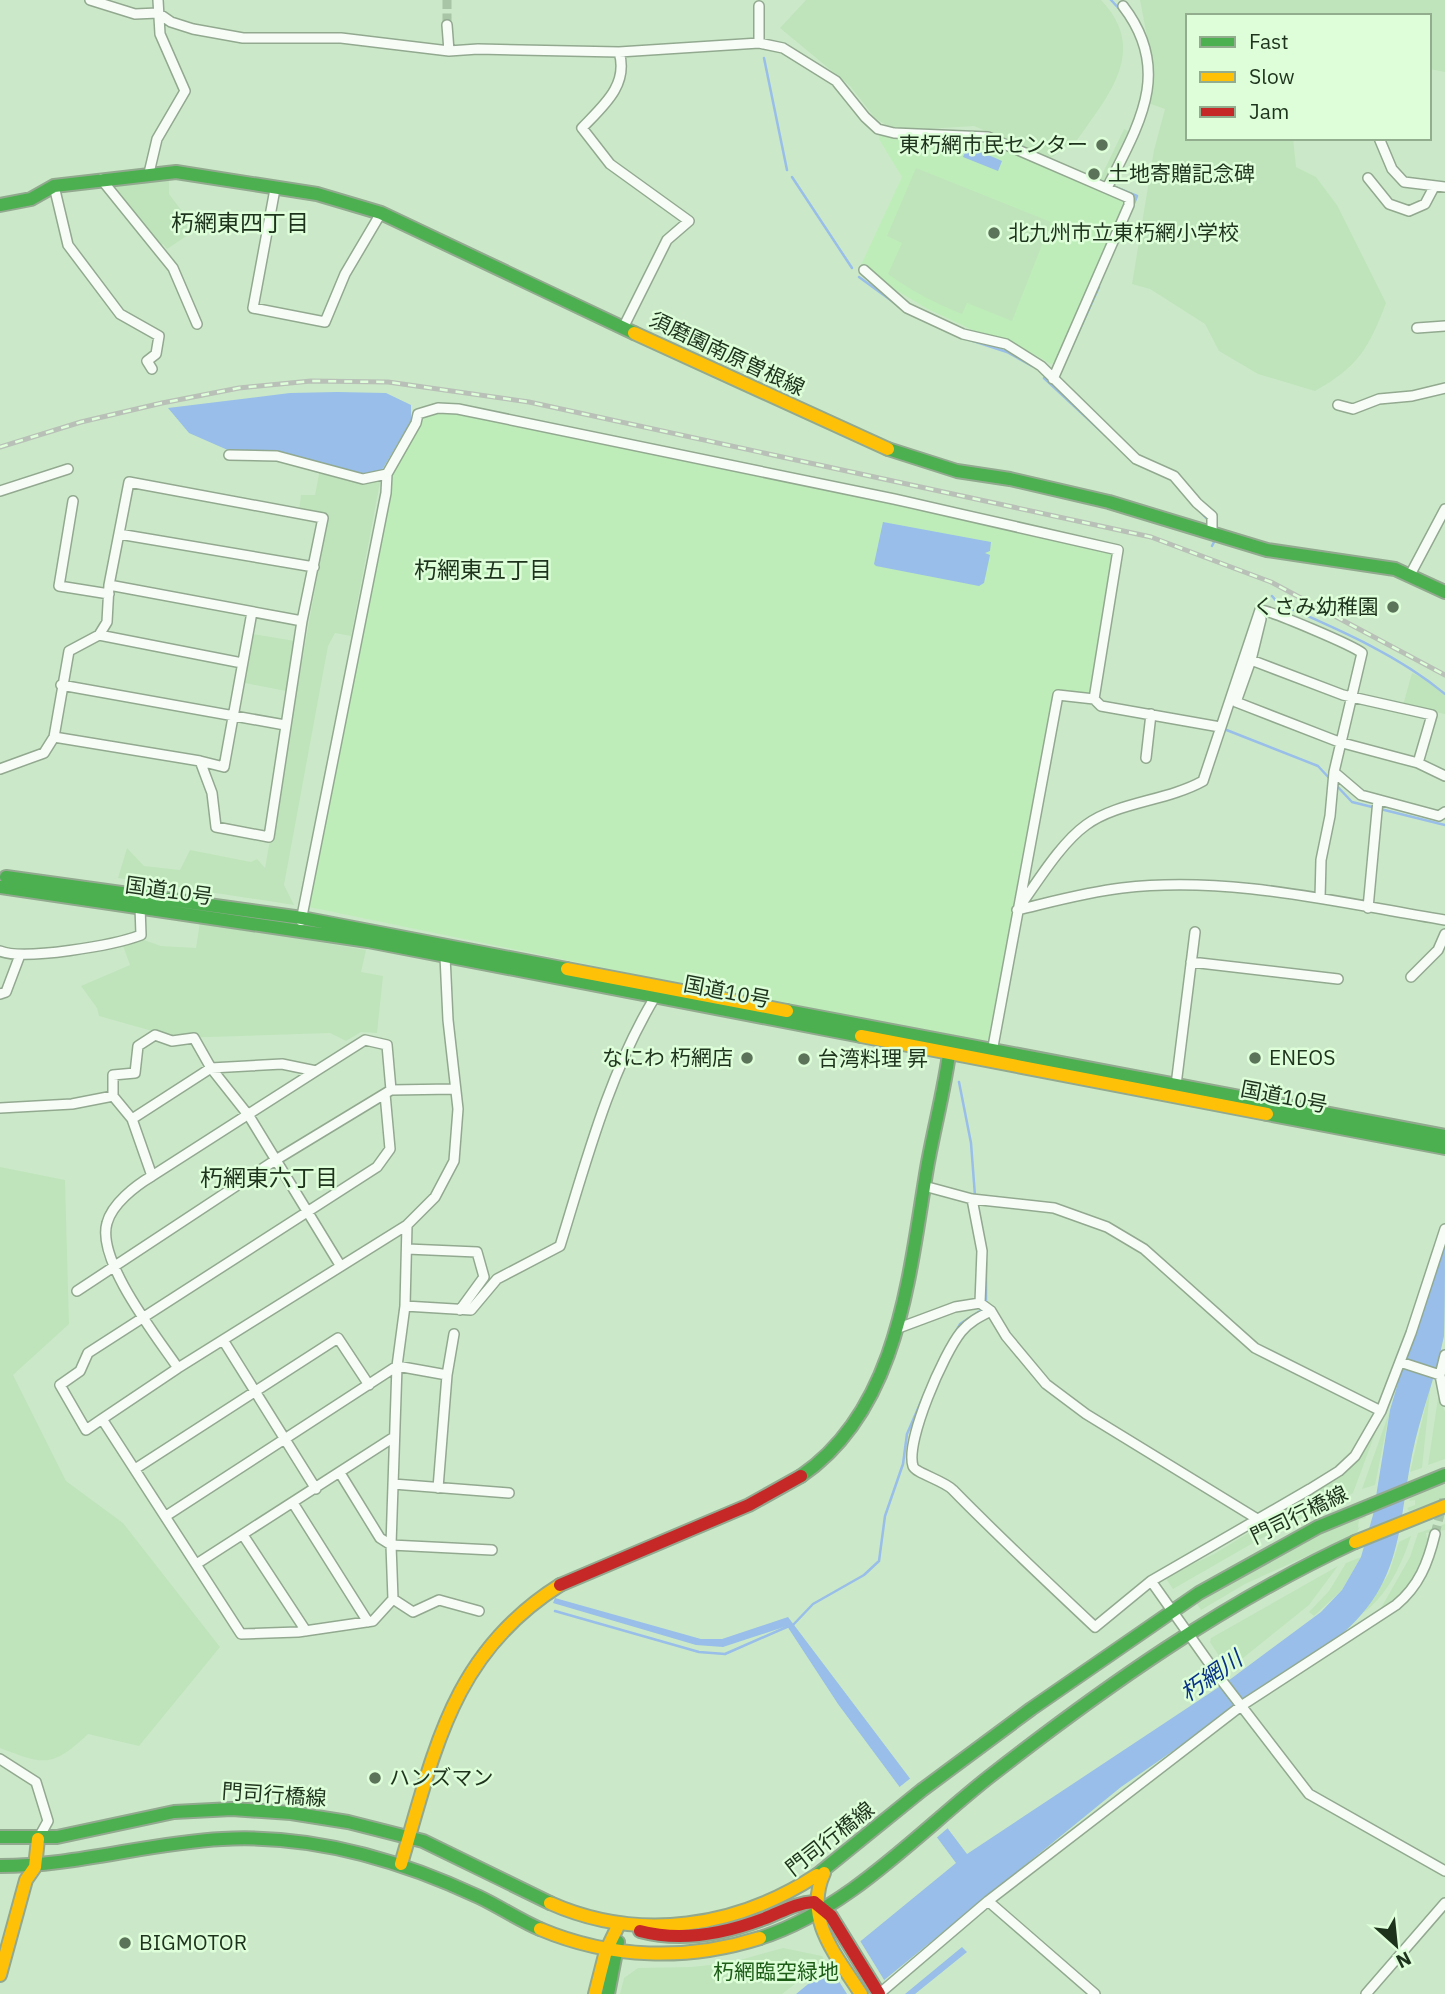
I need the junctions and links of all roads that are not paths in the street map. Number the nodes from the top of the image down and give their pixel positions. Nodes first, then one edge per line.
1 (90, 0) edge
2 (158, 0) edge
3 (759, 6) dead end
4 (1123, 6) dead end
5 (158, 13) junction
6 (447, 25) tunnel mouth
7 (759, 43) junction
8 (449, 51) junction
9 (618, 52) junction
10 (1380, 140) edge
11 (149, 173) junction
12 (1368, 178) dead end
13 (102, 179) junction
14 (54, 186) junction
15 (1434, 187) junction
16 (1445, 187) edge
17 (1107, 188) junction
18 (275, 189) junction
19 (0, 205) edge
20 (381, 213) junction
21 (864, 270) dead end
22 (197, 324) dead end
23 (1445, 326) edge
24 (623, 328) junction
25 (1417, 328) dead end
26 (152, 369) dead end
27 (1053, 379) junction
28 (1445, 388) edge
29 (1338, 405) dead end
30 (229, 455) dead end
31 (68, 470) dead end
32 (387, 474) junction
33 (0, 491) edge
34 (73, 501) dead end
35 (1445, 509) edge
36 (1211, 532) junction
37 (119, 534) junction
38 (314, 567) junction
39 (1410, 575) junction
40 (109, 590) junction
41 (1445, 592) edge
42 (1260, 610) junction
43 (252, 612) junction
44 (302, 621) junction
45 (99, 635) junction
46 (1251, 660) junction
47 (243, 663) junction
48 (61, 685) junction
49 (1351, 696) junction
50 (1094, 699) junction
51 (1151, 714) junction
52 (233, 717) junction
53 (285, 725) junction
54 (1220, 727) junction
55 (54, 737) junction
56 (1339, 742) junction
57 (1146, 758) dead end
58 (201, 761) junction
59 (1418, 763) junction
60 (0, 769) edge
61 (1334, 774) junction
62 (1445, 776) edge
63 (1378, 806) junction
64 (1445, 812) edge
65 (0, 876) edge
66 (0, 887) edge
67 (1320, 898) junction
68 (140, 900) junction
69 (1368, 908) junction
70 (1017, 911) junction
71 (1445, 920) edge
72 (301, 924) junction
73 (1195, 932) dead end
74 (1445, 933) edge
75 (0, 951) edge
76 (19, 955) junction
77 (445, 956) junction
78 (1191, 962) junction
79 (1411, 977) dead end
80 (1338, 979) dead end
81 (0, 994) edge
82 (655, 997) junction
83 (950, 1048) junction
84 (992, 1054) junction
85 (211, 1068) junction
86 (316, 1070) junction
87 (1176, 1085) junction
88 (454, 1089) junction
89 (388, 1092) junction
90 (113, 1096) junction
91 (0, 1108) edge
92 (249, 1116) junction
93 (132, 1119) junction
94 (1445, 1136) edge
95 (1445, 1148) edge
96 (274, 1161) junction
97 (152, 1177) junction
98 (923, 1186) junction
99 (972, 1199) junction
100 (307, 1213) junction
101 (407, 1225) junction
102 (1445, 1229) edge
103 (407, 1249) junction
104 (340, 1265) junction
105 (112, 1267) junction
106 (76, 1291) dead end
107 (980, 1303) junction
108 (405, 1306) junction
109 (460, 1310) junction
110 (991, 1311) junction
111 (145, 1318) junction
112 (896, 1329) junction
113 (454, 1334) dead end
114 (223, 1340) junction
115 (1445, 1355) edge
116 (1403, 1363) junction
117 (397, 1366) junction
118 (178, 1368) junction
119 (1435, 1373) junction
120 (447, 1375) junction
121 (369, 1385) junction
122 (256, 1392) junction
123 (1445, 1401) edge
124 (1381, 1411) junction
125 (102, 1419) junction
126 (394, 1437) junction
127 (286, 1441) junction
128 (135, 1469) junction
129 (340, 1473) junction
130 (1445, 1475) edge
131 (393, 1484) junction
132 (438, 1488) junction
133 (316, 1489) junction
134 (509, 1493) dead end
135 (293, 1503) junction
136 (1445, 1506) edge
137 (166, 1516) junction
138 (1259, 1520) junction
139 (1435, 1534) tunnel mouth
140 (243, 1535) junction
141 (391, 1545) junction
142 (492, 1550) dead end
143 (198, 1563) junction
144 (1152, 1581) junction
145 (393, 1600) junction
146 (1171, 1608) junction
147 (480, 1611) dead end
148 (368, 1622) junction
149 (306, 1631) junction
150 (1188, 1631) junction
151 (1241, 1706) junction
152 (0, 1759) edge
153 (410, 1836) junction
154 (0, 1837) edge
155 (38, 1839) junction
156 (401, 1864) junction
157 (0, 1866) edge
158 (35, 1867) junction
159 (1445, 1871) edge
160 (824, 1873) junction
161 (843, 1895) junction
162 (988, 1901) junction
163 (1445, 1903) edge
164 (818, 1908) junction
165 (833, 1920) junction
166 (799, 1923) junction
167 (619, 1924) junction
168 (821, 1927) junction
169 (612, 1952) junction
170 (0, 1975) edge
171 (595, 1994) edge
172 (608, 1994) edge
173 (861, 1994) edge
174 (879, 1994) edge
175 (1095, 1994) edge
176 (1366, 1994) edge

1 - 5 street
2 - 5 street
3 - 7 street
4 - 17 street
5 - 8 street
5 - 11 street
6 - 8 street
7 - 9 street
7 - 17 street
8 - 9 street
9 - 24 street
10 - 15 street
11 - 13 main road, 須磨園南原曽根線
11 - 18 main road, 須磨園南原曽根線
12 - 15 street
13 - 14 main road, 須磨園南原曽根線
13 - 22 street
14 - 19 main road, 須磨園南原曽根線
14 - 26 street
15 - 16 street
17 - 27 street
18 - 20 main road, 須磨園南原曽根線
18 - 20 street
20 - 24 main road, 須磨園南原曽根線
21 - 27 street
23 - 25 street
24 - 36 main road, 須磨園南原曽根線
27 - 36 street
28 - 29 street
30 - 32 street
31 - 33 street
32 - 50 street
32 - 72 street
34 - 40 street
35 - 39 street
36 - 39 main road, 須磨園南原曽根線
37 - 38 street
37 - 38 street
37 - 40 street
38 - 44 street
39 - 41 main road, 須磨園南原曽根線
40 - 43 street
40 - 45 street
42 - 46 street
42 - 49 street
42 - 54 street
43 - 44 street
43 - 47 street
44 - 53 street
45 - 47 street
45 - 48 street
46 - 49 street
46 - 56 street
47 - 52 street
48 - 52 street
48 - 55 street
49 - 56 street
49 - 59 street
50 - 51 street
50 - 70 street
51 - 54 street
51 - 57 street
52 - 53 street
52 - 58 street
53 - 58 street
54 - 70 street
55 - 58 street
55 - 60 street
56 - 59 street
56 - 61 street
59 - 62 street
61 - 63 street
61 - 67 street
63 - 64 street
63 - 69 street
65 - 68 main road, 国道10号
66 - 68 main road, 国道10号
67 - 69 street
67 - 70 street
68 - 72 main road, 国道10号
68 - 76 street
69 - 71 street
70 - 84 street
72 - 77 main road, 国道10号
72 - 83 main road, 国道10号
73 - 78 street
74 - 79 street
75 - 76 street
76 - 81 street
77 - 82 main road, 国道10号
77 - 88 street
78 - 80 street
78 - 87 street
82 - 83 main road, 国道10号
82 - 109 street
83 - 84 main road, 国道10号
83 - 98 main road
84 - 87 main road, 国道10号
84 - 95 main road, 国道10号
85 - 86 street
85 - 90 street
85 - 92 street
85 - 93 street
86 - 89 street
86 - 92 street
87 - 94 main road, 国道10号
88 - 89 street
88 - 101 street
89 - 96 street
89 - 100 street
90 - 91 street
90 - 93 street
92 - 96 street
92 - 97 street
93 - 97 street
96 - 100 street
96 - 105 street
97 - 105 street
98 - 99 street
98 - 112 main road
99 - 107 street
99 - 124 street
100 - 104 street
100 - 111 street
101 - 103 street
101 - 104 street
102 - 116 street
103 - 108 street
103 - 109 street
104 - 114 street
105 - 106 street
105 - 111 street
107 - 110 street
107 - 112 street
108 - 109 street
108 - 117 street
110 - 138 street
110 - 144 street
111 - 118 street
111 - 125 street
112 - 153 main road
113 - 120 street
114 - 118 street
114 - 122 street
115 - 119 street
116 - 119 street
116 - 124 street
117 - 120 street
117 - 121 street
117 - 126 street
118 - 125 street
119 - 123 street
120 - 132 street
121 - 122 street
121 - 127 street
122 - 127 street
122 - 128 street
124 - 138 street
125 - 128 street
126 - 129 street
126 - 131 street
127 - 133 street
127 - 137 street
128 - 137 street
129 - 133 street
129 - 141 street
130 - 146 main road, 門司行橋線
131 - 132 street
131 - 141 street
132 - 134 street
133 - 135 street
135 - 140 street
135 - 148 street
136 - 150 main road, 門司行橋線
137 - 143 street
138 - 144 street
139 - 151 street
140 - 143 street
140 - 149 street
141 - 142 street
141 - 145 street
143 - 149 street
144 - 146 street
145 - 147 street
145 - 148 street
146 - 150 street
146 - 160 main road, 門司行橋線
148 - 149 street
150 - 151 street
150 - 161 main road, 門司行橋線
151 - 159 street
151 - 162 street
152 - 155 street
153 - 155 main road, 門司行橋線
153 - 156 main road
153 - 167 main road, 門司行橋線
154 - 155 main road, 門司行橋線
155 - 158 main road
156 - 158 main road, 門司行橋線
156 - 169 main road, 門司行橋線
157 - 158 main road, 門司行橋線
158 - 170 main road
160 - 164 main road
160 - 167 main road, 門司行橋線
161 - 164 main road, 門司行橋線
161 - 165 main road
162 - 174 street
162 - 175 street
163 - 176 street
164 - 165 main road
164 - 166 main road, 門司行橋線
164 - 167 main road
164 - 168 main road
165 - 174 main road
166 - 168 main road
166 - 169 main road, 門司行橋線
167 - 169 main road
168 - 173 main road
169 - 171 main road
169 - 172 main road

